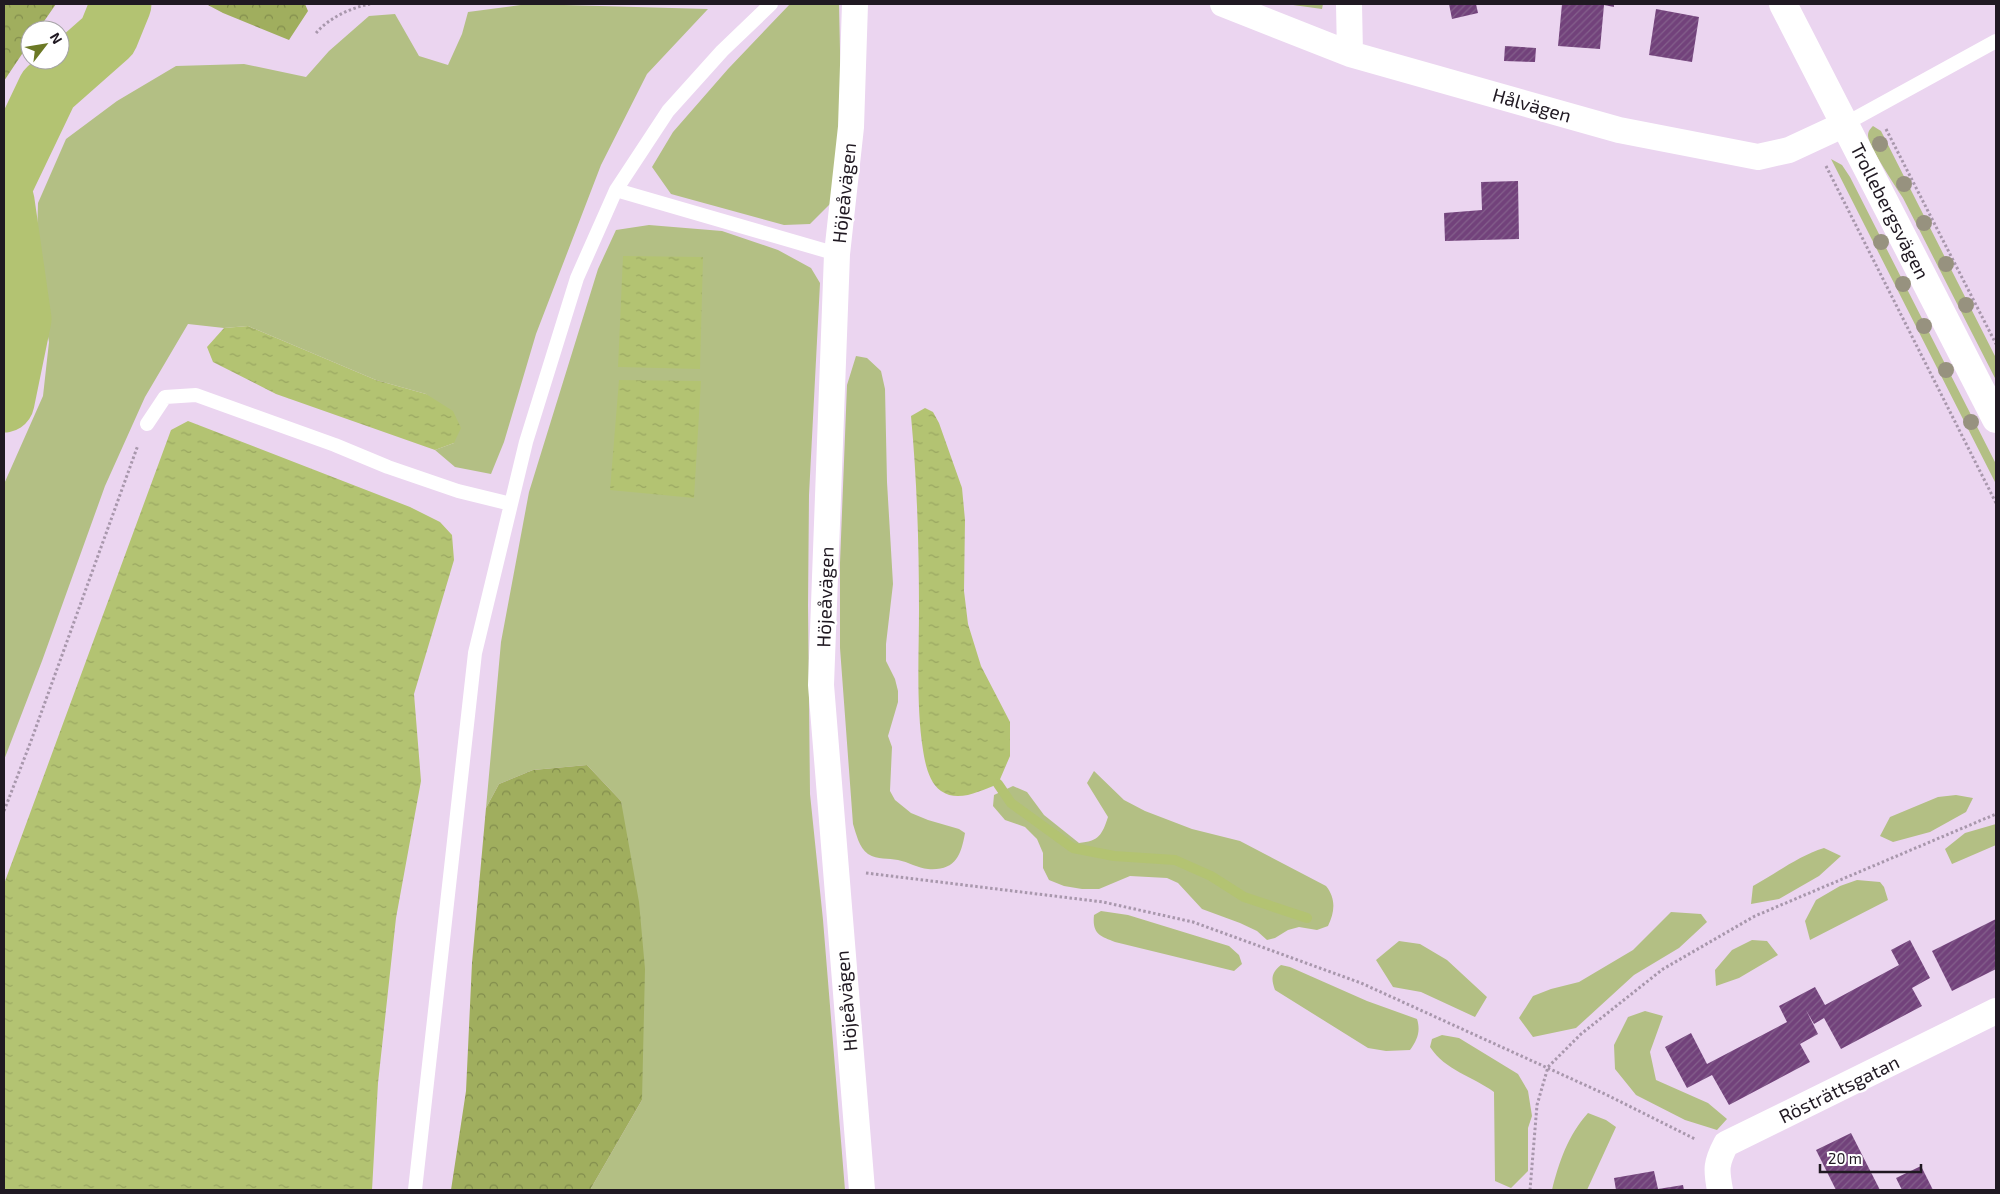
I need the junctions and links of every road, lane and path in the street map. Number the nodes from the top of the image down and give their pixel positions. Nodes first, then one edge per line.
1 (370, 4) edge
2 (771, 4) edge
3 (855, 4) edge
4 (1223, 4) edge
5 (1349, 4) edge
6 (1783, 4) edge
7 (316, 33) dead end
8 (1996, 41) edge
9 (1350, 54) junction
10 (1845, 124) junction
11 (616, 190) junction
12 (837, 254) junction
13 (1996, 419) edge
14 (147, 424) joint
15 (511, 504) junction
16 (4, 811) edge
17 (1996, 814) edge
18 (835, 870) junction
19 (1996, 1012) edge
20 (1548, 1067) junction
21 (1726, 1144) junction
22 (415, 1190) edge
23 (862, 1190) edge
24 (1530, 1190) edge
25 (1720, 1190) edge

1 - 7 path
2 - 11 lane
3 - 12 street, Höjeåvägen
4 - 9 street, Hålvägen
5 - 9 street
6 - 10 street, Trollebergsvägen
8 - 10 lane
9 - 10 street, Hålvägen
10 - 13 street, Trollebergsvägen
11 - 12 lane
11 - 15 lane
12 - 18 street, Höjeåvägen
14 - 15 lane
14 - 16 path
15 - 22 lane
17 - 20 path
18 - 20 path
18 - 23 street, Höjeåvägen
19 - 21 street, Rösträttsgatan
20 - 21 path
20 - 24 path
21 - 25 street

